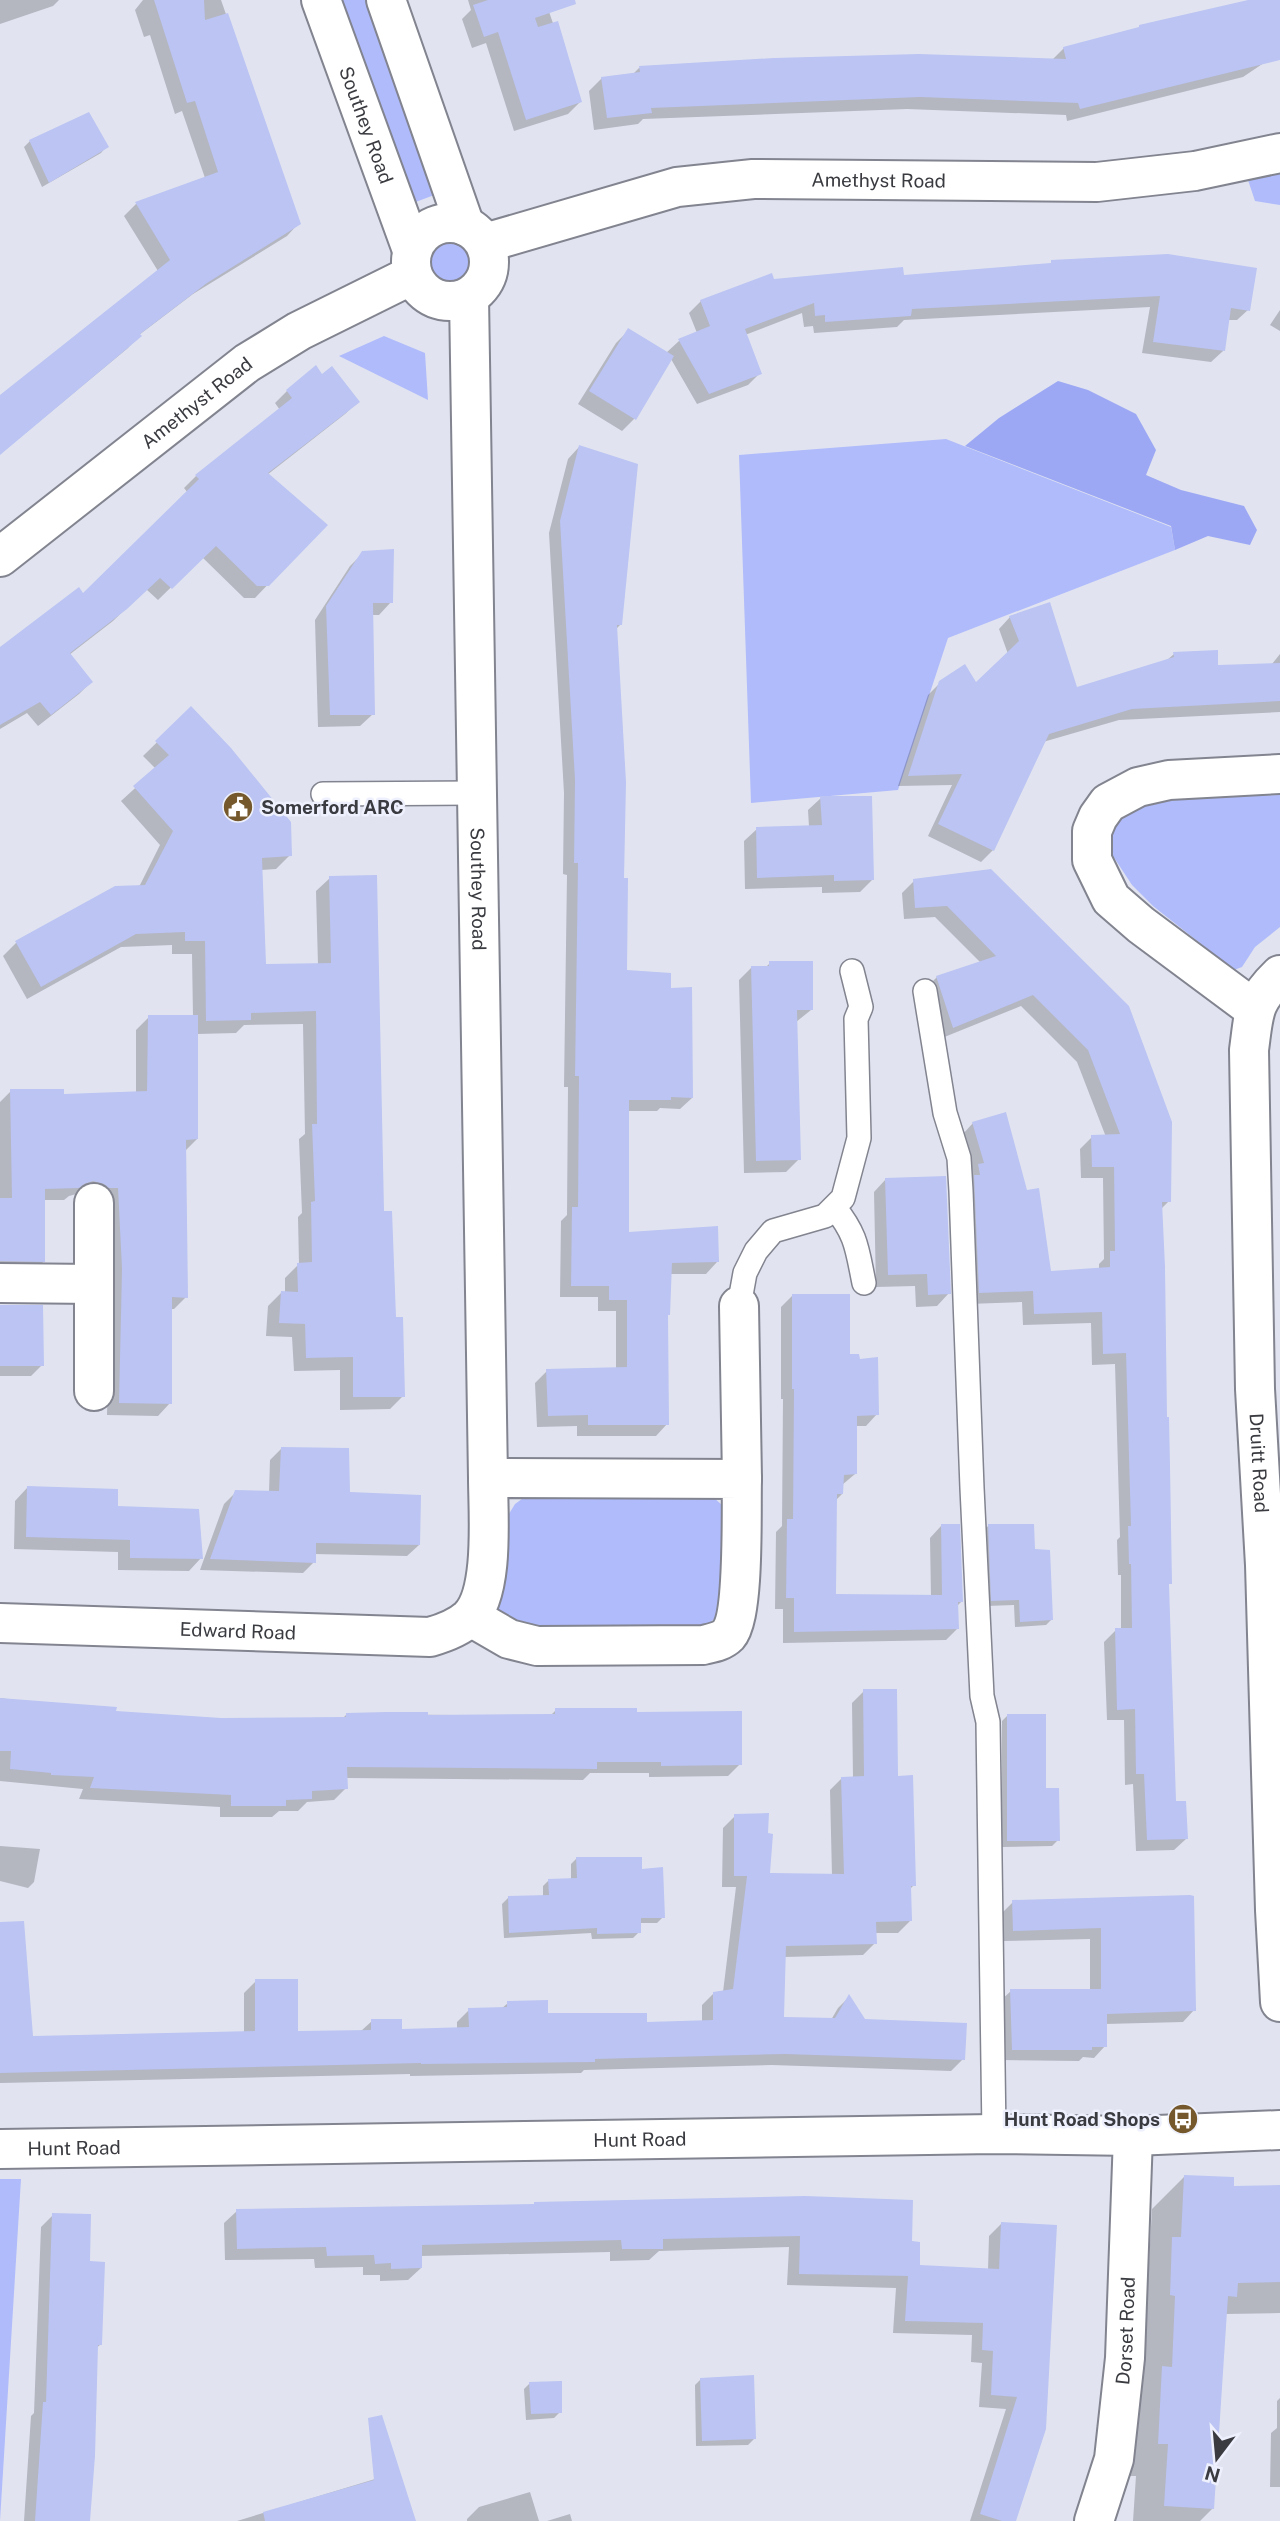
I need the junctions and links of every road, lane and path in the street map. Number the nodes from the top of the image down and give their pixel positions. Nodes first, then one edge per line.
1 (321, 0) edge
2 (386, 0) edge
3 (1280, 153) edge
4 (475, 234) junction
5 (412, 263) junction
6 (469, 297) junction
7 (0, 557) edge
8 (1280, 774) edge
9 (475, 793) junction
10 (323, 794) dead end
11 (852, 971) dead end
12 (1280, 975) edge
13 (925, 991) dead end
14 (1254, 1009) junction
15 (94, 1203) dead end
16 (834, 1207) junction
17 (0, 1283) edge
18 (864, 1283) dead end
19 (94, 1284) junction
20 (739, 1306) joint
21 (94, 1391) dead end
22 (488, 1478) junction
23 (742, 1479) junction
24 (471, 1616) junction
25 (0, 1623) edge
26 (1280, 2002) edge
27 (1280, 2130) edge
28 (994, 2134) junction
29 (1133, 2136) junction
30 (0, 2149) edge
31 (1094, 2521) edge

1 - 5 street, Southey Road
2 - 4 street
3 - 4 street, Amethyst Road
4 - 5 street
4 - 6 street
5 - 6 street
5 - 7 street, Amethyst Road
6 - 9 street, Southey Road
8 - 14 street
9 - 10 lane
9 - 22 street, Southey Road
11 - 16 lane
12 - 14 street, Druitt Road
13 - 28 lane
14 - 26 street, Druitt Road
15 - 19 street
16 - 18 lane
16 - 20 lane
17 - 19 street
19 - 21 street
20 - 23 street
22 - 23 street
22 - 24 street
23 - 24 street
24 - 25 street, Edward Road
27 - 29 street, Hunt Road
28 - 29 street, Hunt Road
28 - 30 street, Hunt Road
29 - 31 street, Dorset Road

